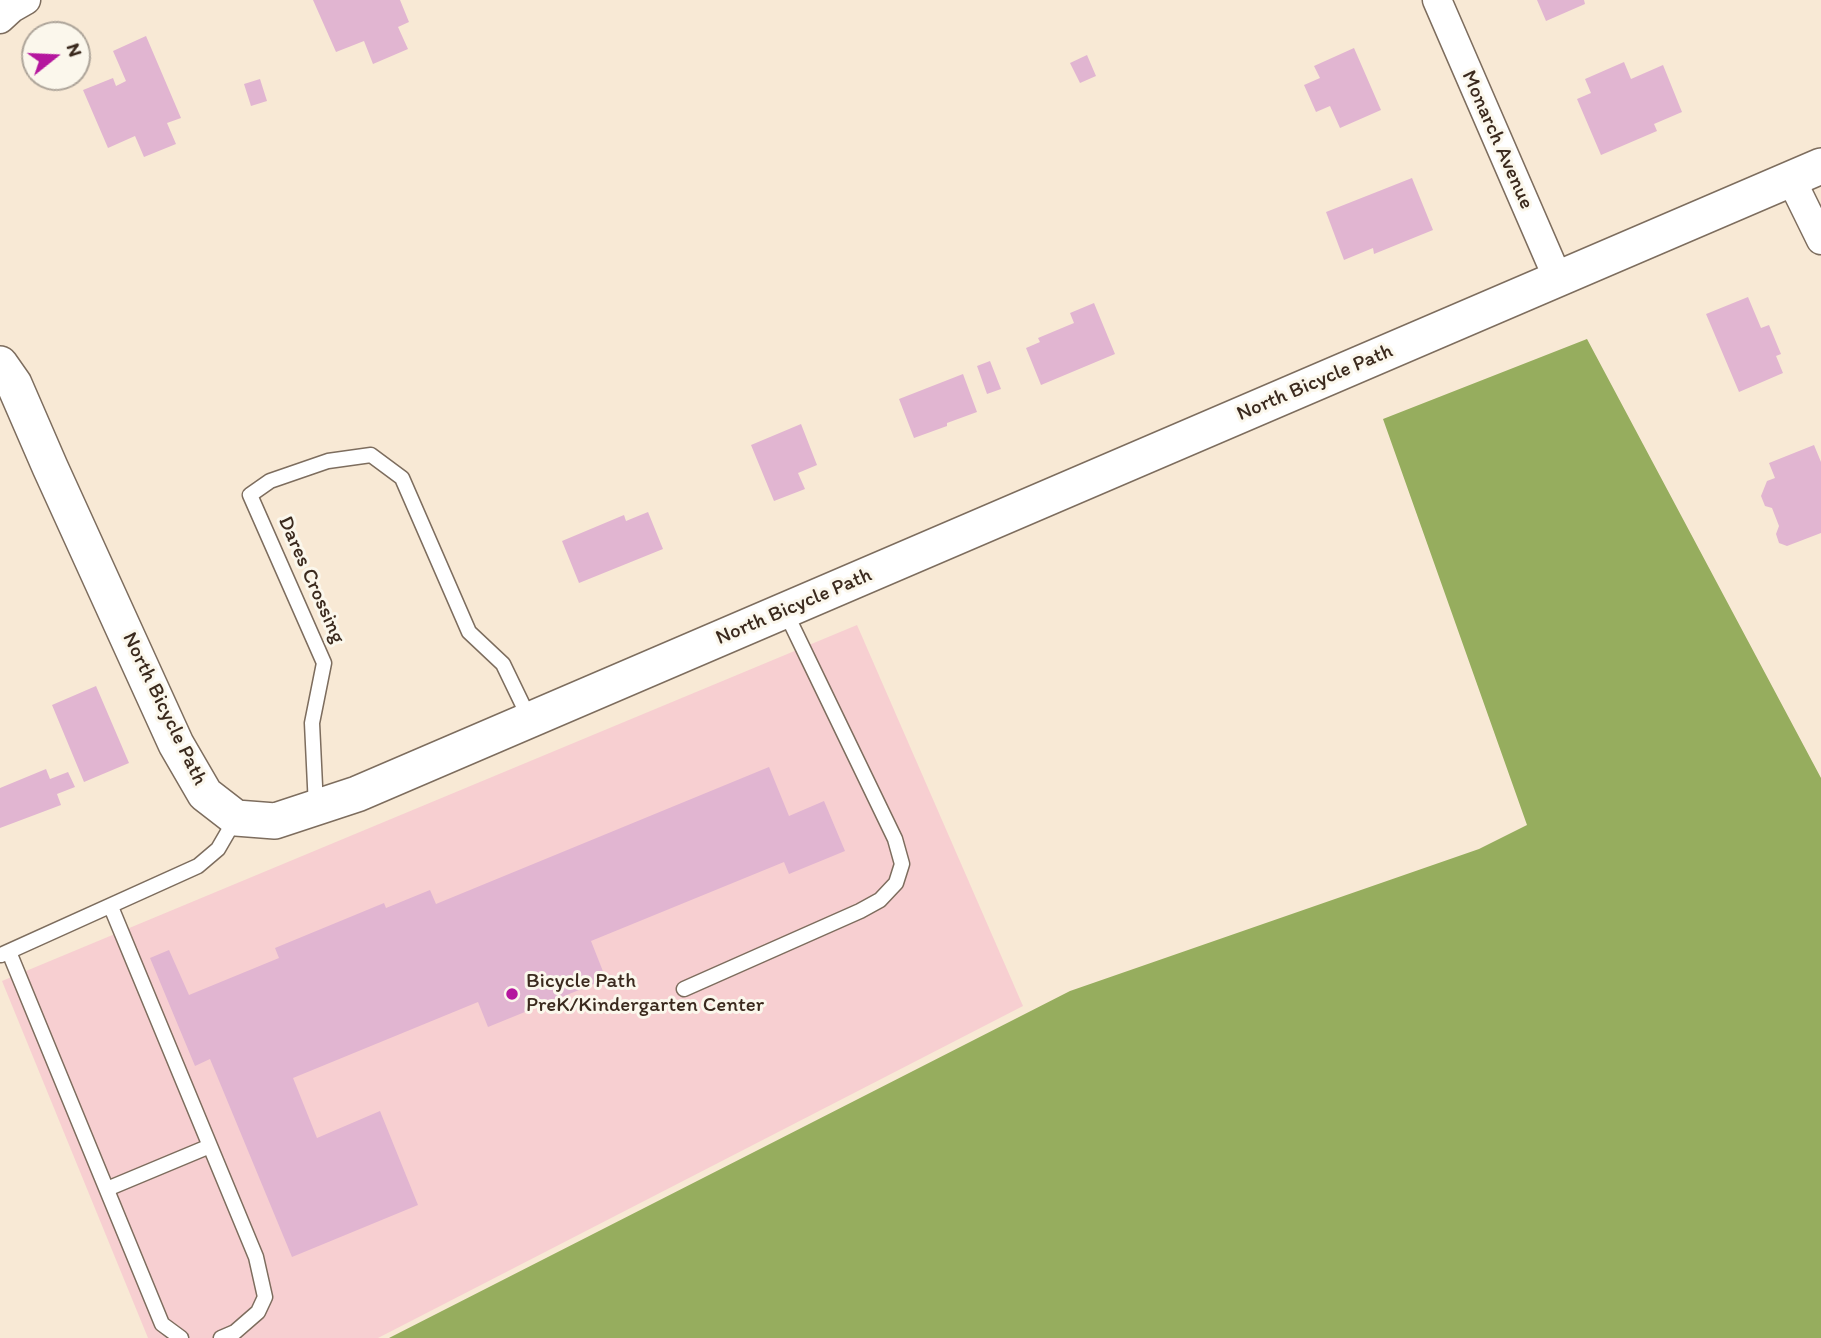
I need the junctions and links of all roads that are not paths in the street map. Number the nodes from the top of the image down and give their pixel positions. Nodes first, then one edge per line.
1 (26, 0) edge
2 (1437, 0) edge
3 (0, 19) edge
4 (1806, 173) edge
5 (1821, 240) edge
6 (1558, 279) junction
7 (0, 364) edge
8 (785, 611) junction
9 (530, 720) junction
10 (316, 808) junction
11 (236, 818) junction
12 (111, 907) junction
13 (4, 954) edge
14 (684, 989) dead end
15 (210, 1146) junction
16 (107, 1189) junction
17 (181, 1338) edge
18 (221, 1338) edge

1 - 3 street
2 - 6 street, Monarch Avenue
4 - 5 street
4 - 6 street, North Bicycle Path
6 - 8 street, North Bicycle Path
7 - 11 street, North Bicycle Path
8 - 9 street, North Bicycle Path
8 - 14 lane
9 - 10 street, North Bicycle Path
9 - 10 lane, Dares Crossing
10 - 11 street, North Bicycle Path
11 - 12 lane
12 - 13 lane
12 - 15 lane
13 - 16 lane
15 - 16 lane
15 - 18 lane
16 - 17 lane

